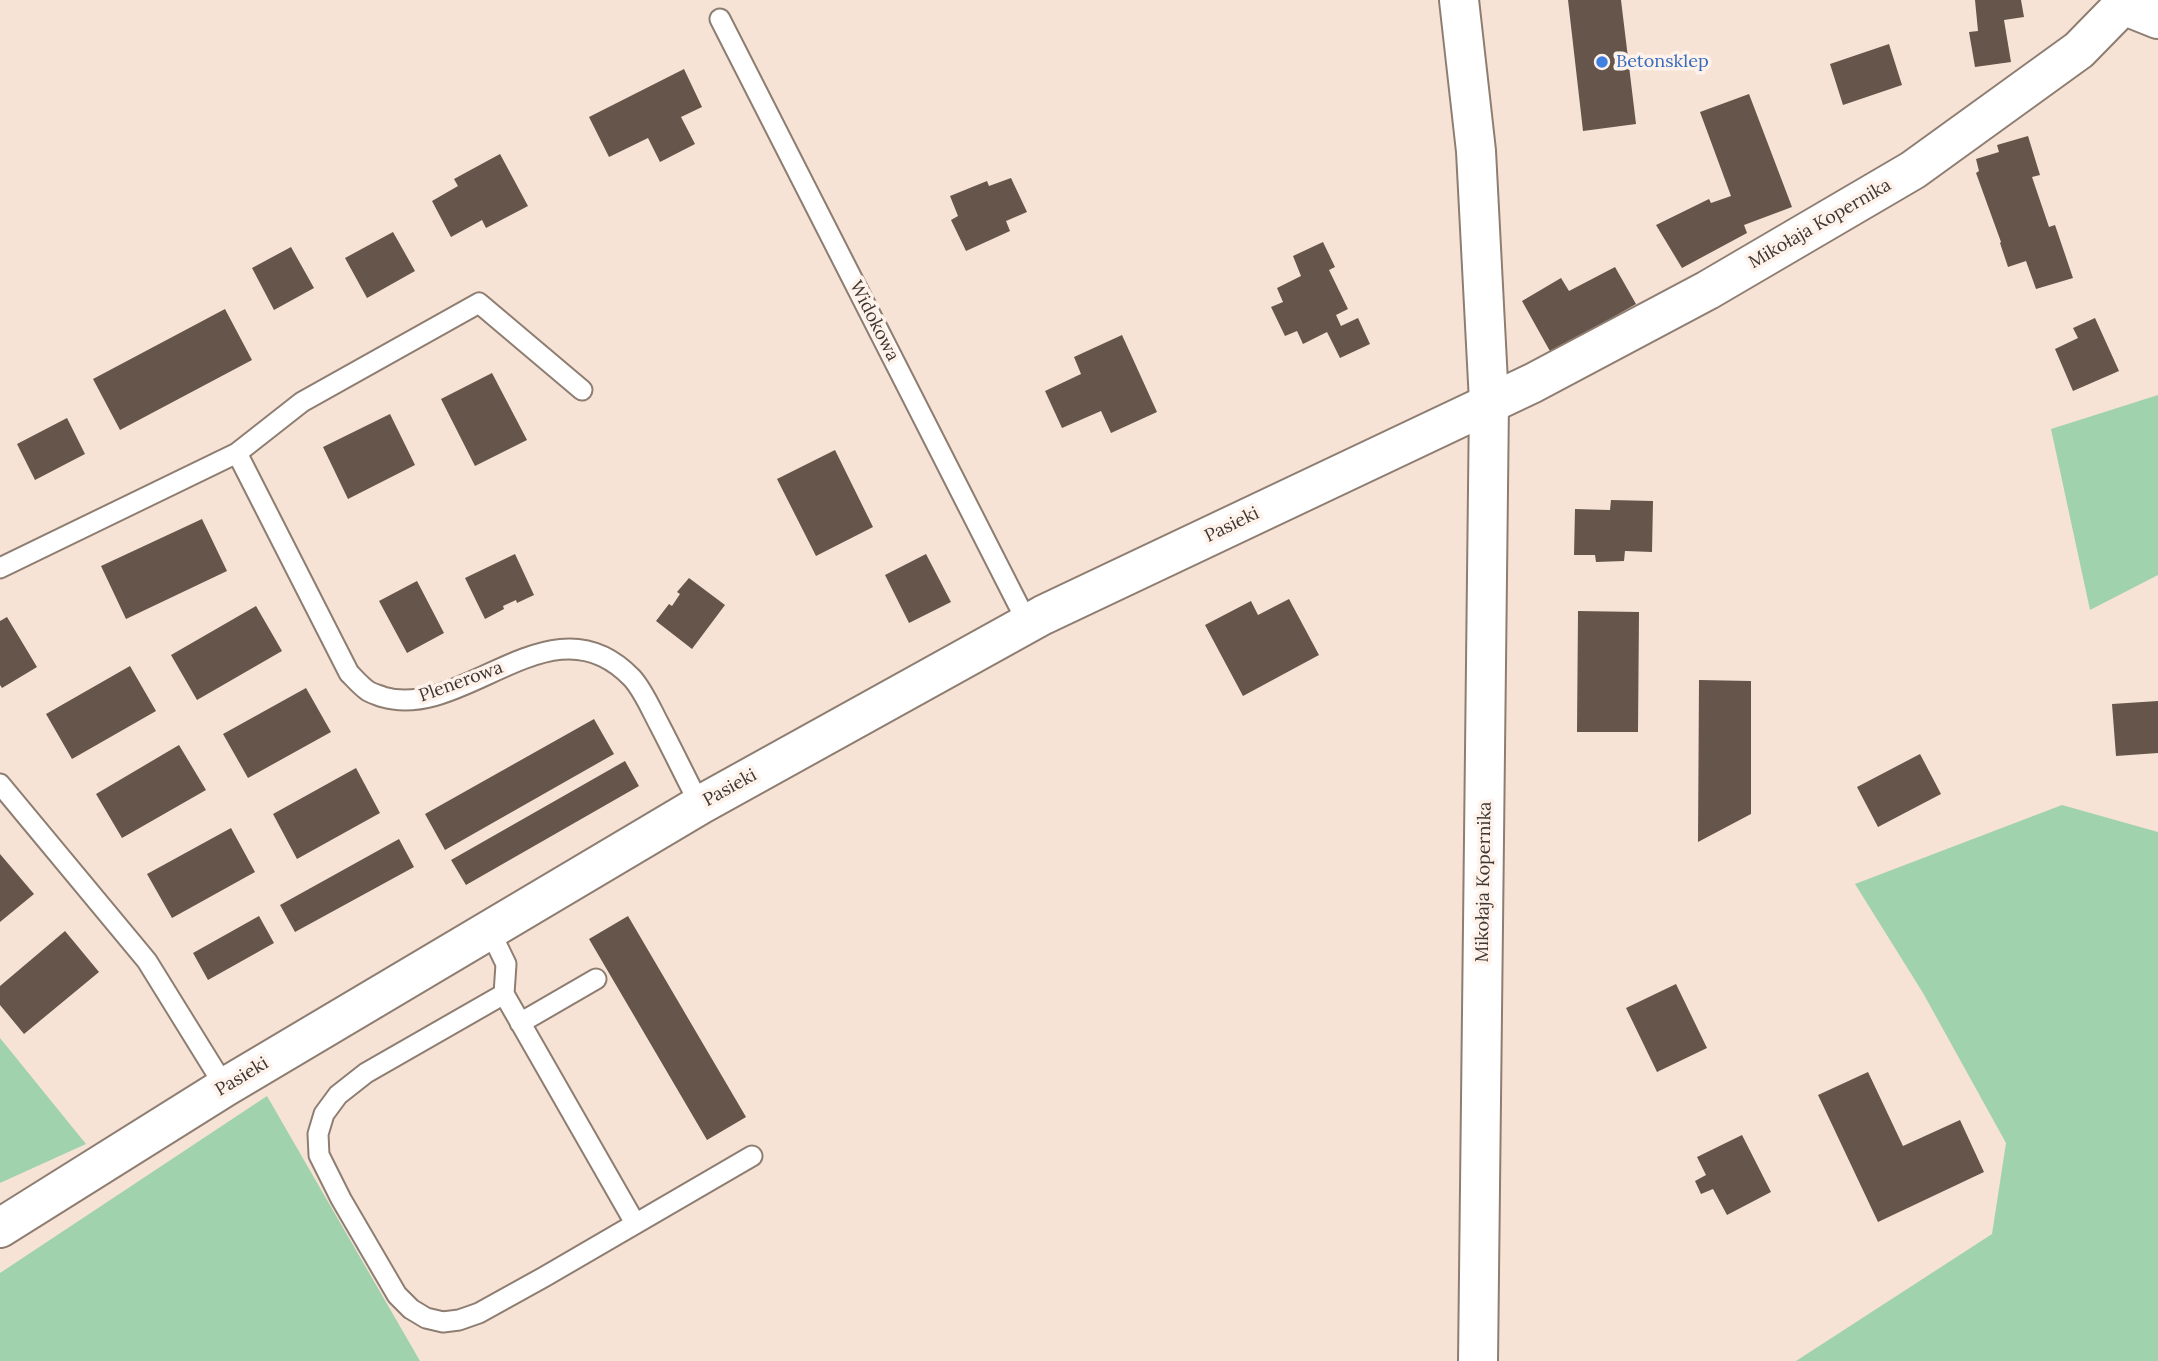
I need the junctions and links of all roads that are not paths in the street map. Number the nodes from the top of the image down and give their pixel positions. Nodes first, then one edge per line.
1 (1460, 0) edge
2 (2134, 8) edge
3 (720, 19) dead end
4 (582, 390) dead end
5 (1489, 402) junction
6 (237, 453) junction
7 (0, 568) edge
8 (1028, 624) junction
9 (0, 784) edge
10 (700, 805) junction
11 (490, 931) junction
12 (596, 979) dead end
13 (504, 995) junction
14 (520, 1023) junction
15 (225, 1087) junction
16 (752, 1156) dead end
17 (635, 1223) junction
18 (0, 1228) edge
19 (1478, 1361) edge

1 - 5 street, Mikołaja Kopernika
2 - 5 street, Mikołaja Kopernika
3 - 8 lane, Widokowa
4 - 6 lane
5 - 8 street, Pasieki
5 - 19 street, Mikołaja Kopernika
6 - 7 lane
6 - 10 lane, Plenerowa
8 - 10 street, Pasieki
9 - 15 lane
10 - 11 street, Pasieki
11 - 13 lane
11 - 15 street, Pasieki
12 - 14 lane
13 - 14 lane
13 - 17 lane
14 - 17 lane
15 - 18 street, Pasieki
16 - 17 lane

